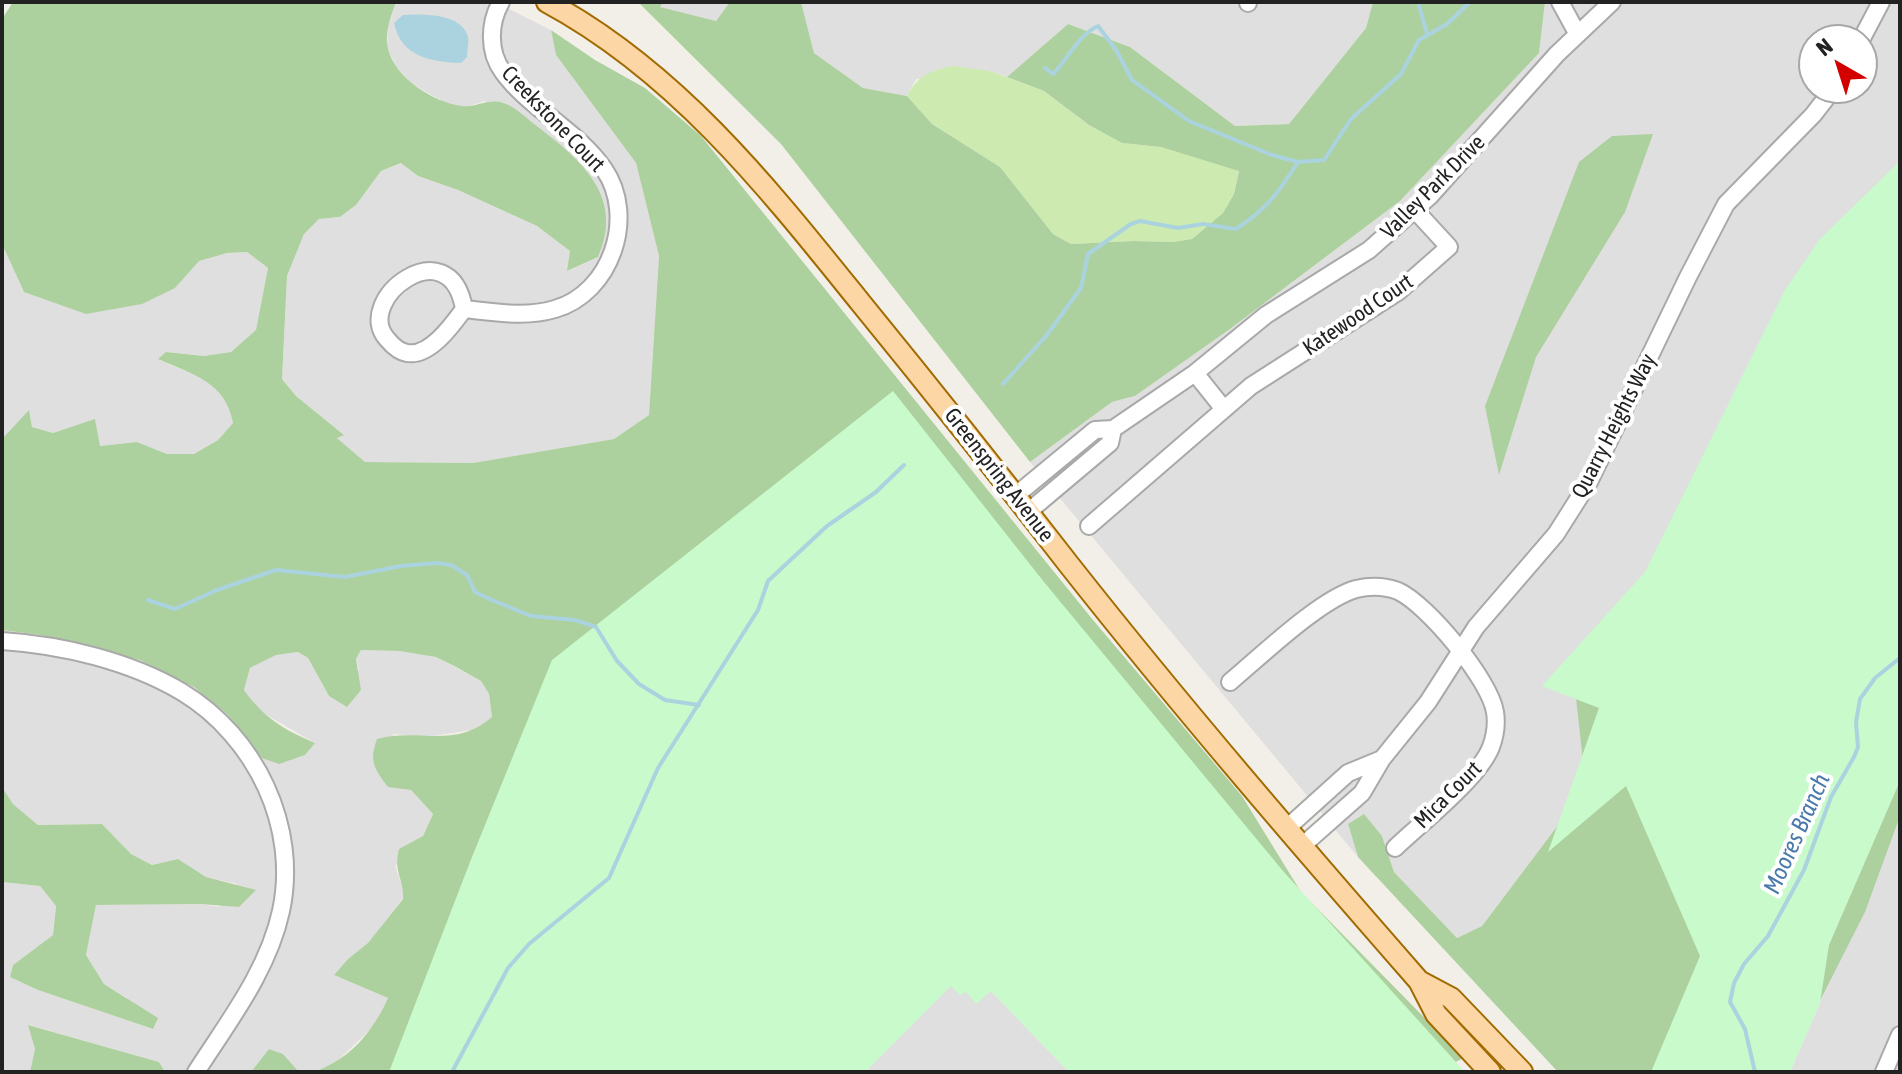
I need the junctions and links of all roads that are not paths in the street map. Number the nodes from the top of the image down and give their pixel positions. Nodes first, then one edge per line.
1 (501, 2) edge
2 (547, 2) edge
3 (1560, 2) edge
4 (1612, 2) edge
5 (1881, 2) edge
6 (1869, 24) edge
7 (1577, 33) junction
8 (1822, 104) edge
9 (1415, 210) junction
10 (464, 309) junction
11 (1195, 373) junction
12 (1223, 408) junction
13 (1022, 504) junction
14 (1089, 526) dead end
15 (2, 641) edge
16 (1460, 652) junction
17 (1230, 682) dead end
18 (1382, 759) junction
19 (1287, 828) junction
20 (1302, 846) junction
21 (1395, 848) dead end
22 (1419, 981) junction
23 (1900, 1035) edge
24 (196, 1072) edge
25 (1490, 1072) edge
26 (1522, 1072) edge
27 (1884, 1072) edge

1 - 10 street, Creekstone Court
2 - 13 main road, Greenspring Avenue
3 - 7 street
4 - 7 street, Valley Park Drive
5 - 6 street
7 - 9 street, Valley Park Drive
8 - 16 street, Quarry Heights Way
9 - 11 street, Valley Park Drive
9 - 12 street, Katewood Court
10 - 10 street
11 - 12 street
11 - 13 street, Valley Park Drive
12 - 14 street, Katewood Court
13 - 19 main road, Greenspring Avenue
15 - 24 street
16 - 17 street, Mica Court
16 - 18 street, Quarry Heights Way
16 - 21 street, Mica Court
18 - 19 street, Quarry Heights Way
18 - 20 street, Quarry Heights Way
19 - 20 main road, Greenspring Avenue
20 - 22 main road, Greenspring Avenue
22 - 25 main road, Greenspring Avenue
22 - 26 main road, Greenspring Avenue
23 - 27 street

